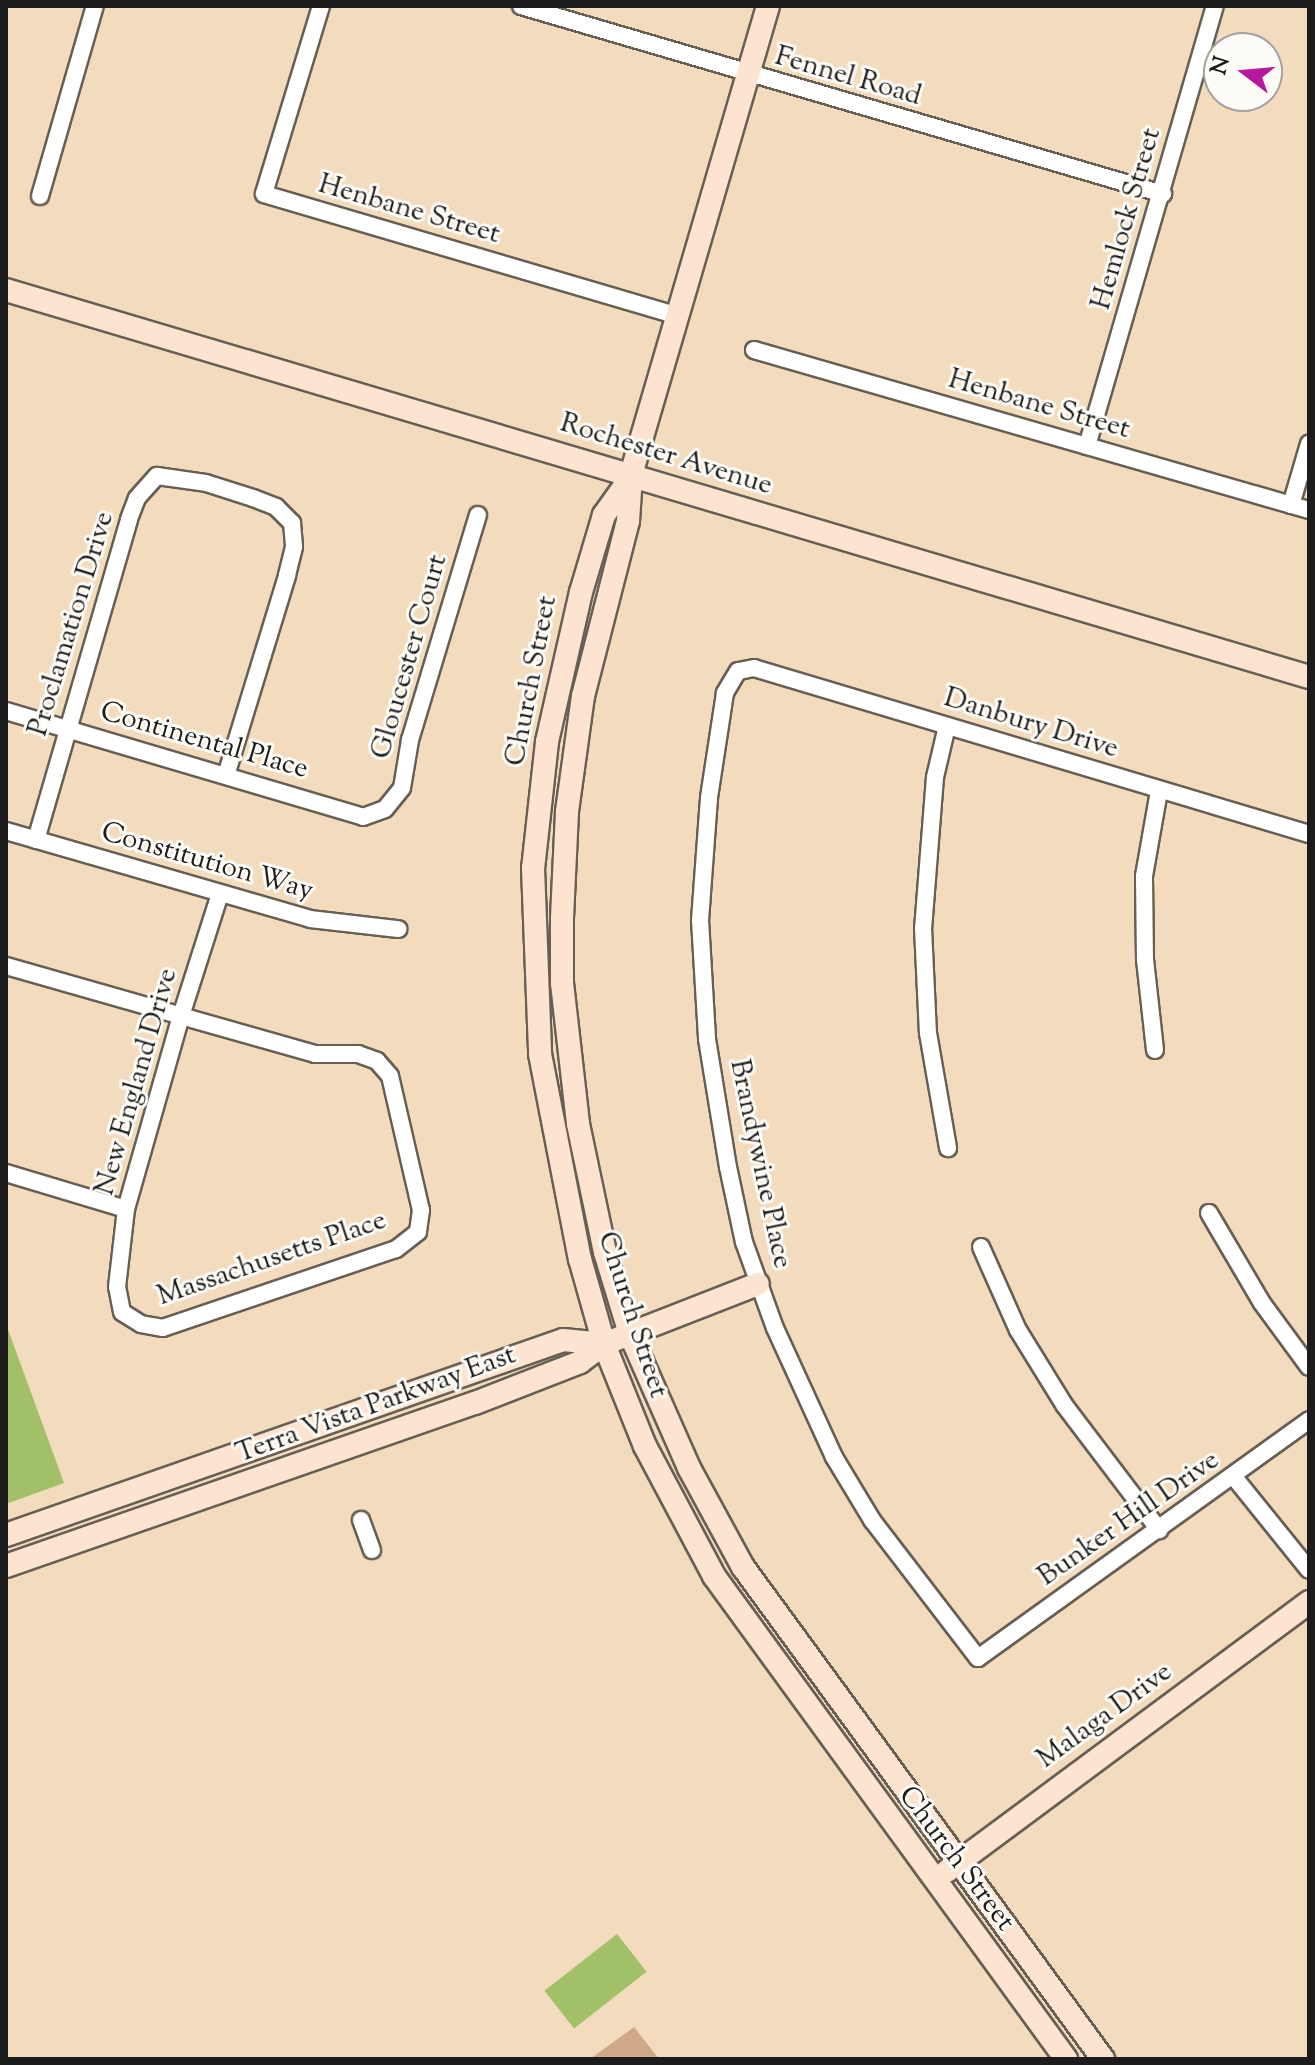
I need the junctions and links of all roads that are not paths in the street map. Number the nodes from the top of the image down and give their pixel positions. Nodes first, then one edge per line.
1 (95, 6) edge
2 (321, 6) edge
3 (521, 6) edge
4 (768, 6) edge
5 (1215, 6) edge
6 (748, 75) junction
7 (1163, 194) junction
8 (40, 196) dead end
9 (6, 290) edge
10 (678, 316) junction
11 (754, 350) dead end
12 (1309, 444) edge
13 (1087, 446) junction
14 (631, 476) junction
15 (1291, 505) junction
16 (1309, 510) edge
17 (478, 515) dead end
18 (738, 671) joint
19 (1309, 677) edge
20 (6, 711) edge
21 (947, 726) junction
22 (67, 729) junction
23 (227, 772) junction
24 (1159, 791) junction
25 (385, 809) joint
26 (6, 831) edge
27 (1309, 834) edge
28 (36, 840) junction
29 (220, 894) junction
30 (398, 929) dead end
31 (6, 966) edge
32 (181, 1016) junction
33 (1155, 1050) dead end
34 (948, 1148) dead end
35 (6, 1173) edge
36 (126, 1209) junction
37 (1209, 1213) dead end
38 (981, 1247) dead end
39 (758, 1284) junction
40 (141, 1324) joint
41 (630, 1334) junction
42 (604, 1344) junction
43 (1309, 1367) edge
44 (1309, 1420) edge
45 (1234, 1477) junction
46 (361, 1520) dead end
47 (1159, 1530) junction
48 (6, 1535) edge
49 (372, 1550) dead end
50 (6, 1566) edge
51 (1309, 1570) edge
52 (1309, 1602) edge
53 (978, 1658) joint
54 (956, 1863) junction
55 (937, 1880) junction
56 (1066, 2059) edge
57 (1103, 2059) edge

1 - 8 street
2 - 10 street, Henbane Street
3 - 6 street, Fennel Road
4 - 6 main road, Church Street
5 - 7 street, Hemlock Street
6 - 7 street, Fennel Road
6 - 10 main road, Church Street
7 - 13 street, Hemlock Street
9 - 14 main road, Rochester Avenue
10 - 14 main road, Church Street
11 - 13 street, Henbane Street
12 - 15 street
13 - 15 street, Henbane Street
14 - 19 main road, Rochester Avenue
14 - 41 main road, Church Street
14 - 42 main road, Church Street
15 - 16 street, Henbane Street
17 - 25 street, Gloucester Court
18 - 21 street, Danbury Drive
18 - 39 street, Brandywine Place
20 - 22 street, Continental Place
21 - 24 street, Danbury Drive
21 - 34 street
22 - 23 street, Continental Place
22 - 23 street, Proclamation Drive
22 - 28 street, Proclamation Drive
23 - 25 street, Continental Place
24 - 27 street, Danbury Drive
24 - 33 street
26 - 28 street, Constitution Way
28 - 29 street, Constitution Way
29 - 30 street, Constitution Way
29 - 32 street, New England Drive
31 - 32 street
32 - 36 street, New England Drive
32 - 40 street, Massachusetts Place
35 - 36 street
36 - 40 street, New England Drive
37 - 43 street
38 - 47 street
39 - 41 main road, Terra Vista Parkway East
39 - 53 street, Brandywine Place
41 - 42 main road, Terra Vista Parkway East
41 - 54 main road, Church Street
42 - 48 main road
42 - 50 main road, Terra Vista Parkway East
42 - 55 main road, Church Street
44 - 45 street, Bunker Hill Drive
45 - 47 street, Bunker Hill Drive
45 - 51 street
46 - 49 street
47 - 53 street, Bunker Hill Drive
52 - 54 main road, Malaga Drive
54 - 55 main road, Malaga Drive
54 - 57 main road, Church Street
55 - 56 main road, Church Street

